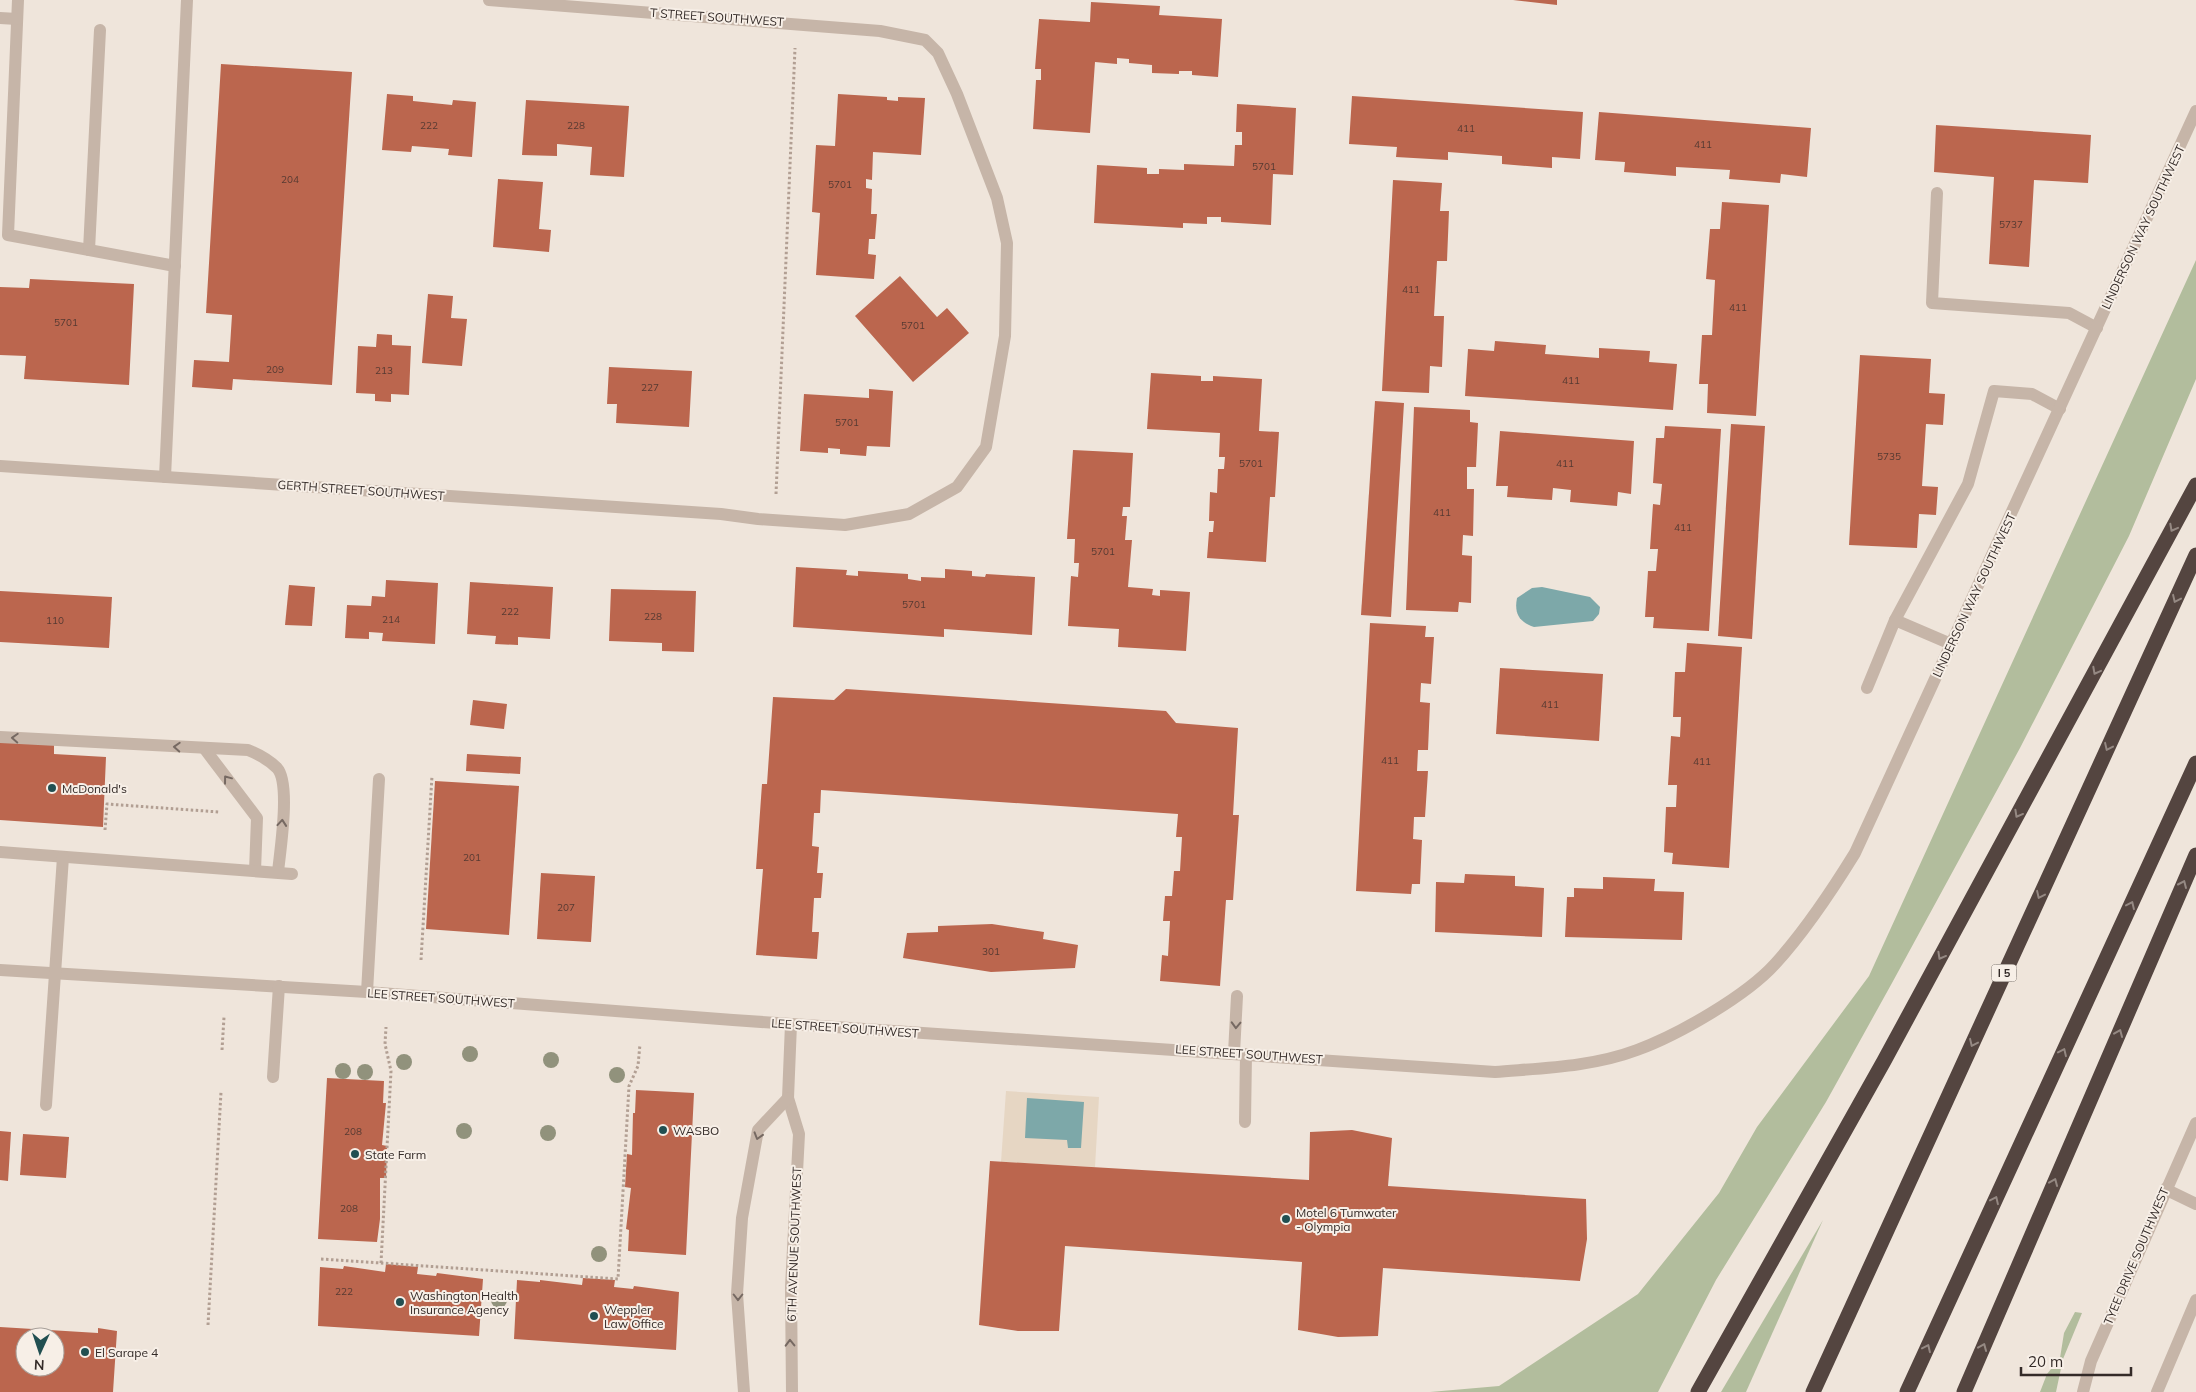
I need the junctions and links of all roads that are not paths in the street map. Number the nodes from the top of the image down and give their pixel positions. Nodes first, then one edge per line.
1 (18, 0) edge
2 (187, 0) edge
3 (489, 0) edge
4 (0, 18) edge
5 (18, 19) junction
6 (100, 30) dead end
7 (2196, 111) edge
8 (1937, 193) dead end
9 (89, 250) junction
10 (175, 266) junction
11 (2097, 328) junction
12 (2060, 409) junction
13 (0, 466) edge
14 (165, 477) junction
15 (2196, 485) edge
16 (721, 514) joint
17 (2196, 555) edge
18 (1895, 620) junction
19 (1951, 644) junction
20 (1867, 688) dead end
21 (0, 737) edge
22 (204, 748) junction
23 (2196, 763) edge
24 (379, 779) dead end
25 (0, 852) edge
26 (2196, 855) edge
27 (63, 857) junction
28 (255, 870) junction
29 (278, 872) junction
30 (292, 874) dead end
31 (0, 970) edge
32 (55, 973) junction
33 (279, 986) junction
34 (367, 992) junction
35 (1237, 996) dead end
36 (791, 1024) junction
37 (1684, 1028) joint
38 (1240, 1054) junction
39 (273, 1078) dead end
40 (788, 1098) junction
41 (46, 1105) dead end
42 (1244, 1122) dead end
43 (2196, 1123) edge
44 (2165, 1189) junction
45 (2196, 1204) edge
46 (2196, 1300) edge
47 (744, 1392) edge
48 (792, 1392) edge
49 (1698, 1392) edge
50 (1813, 1392) edge
51 (1907, 1392) edge
52 (1964, 1392) edge
53 (2083, 1392) edge
54 (2157, 1392) edge

1 - 5 street
2 - 10 street
3 - 16 street, T STREET SOUTHWEST
4 - 5 street
5 - 9 street
6 - 9 street
7 - 11 street, LINDERSON WAY SOUTHWEST
8 - 11 street
9 - 10 street
10 - 14 street
11 - 12 street, LINDERSON WAY SOUTHWEST
12 - 18 street
12 - 19 street, LINDERSON WAY SOUTHWEST
13 - 14 street, GERTH STREET SOUTHWEST
14 - 16 street, GERTH STREET SOUTHWEST
15 -> 49 highway
17 -> 50 highway, I 5
18 - 19 street
18 - 20 street
19 - 37 street, LINDERSON WAY SOUTHWEST
22 -> 21 street
28 -> 22 street
29 -> 22 street
51 -> 23 highway
24 - 34 street
25 - 27 street
52 -> 26 highway
27 - 28 street
27 - 32 street
28 - 29 street
29 - 30 street
31 - 32 street, LEE STREET SOUTHWEST
32 - 33 street, LEE STREET SOUTHWEST
32 - 41 street
33 - 34 street, LEE STREET SOUTHWEST
33 - 39 street
34 - 36 street, LEE STREET SOUTHWEST
35 -> 38 street
36 - 38 street, LEE STREET SOUTHWEST
36 - 40 street, 6TH AVENUE SOUTHWEST
37 - 38 street, LEE STREET SOUTHWEST
38 - 42 street
40 -> 47 street
48 -> 40 street, 6TH AVENUE SOUTHWEST
43 - 44 street, TYEE DRIVE SOUTHWEST
44 - 45 street
44 - 53 street, TYEE DRIVE SOUTHWEST
46 - 54 street

